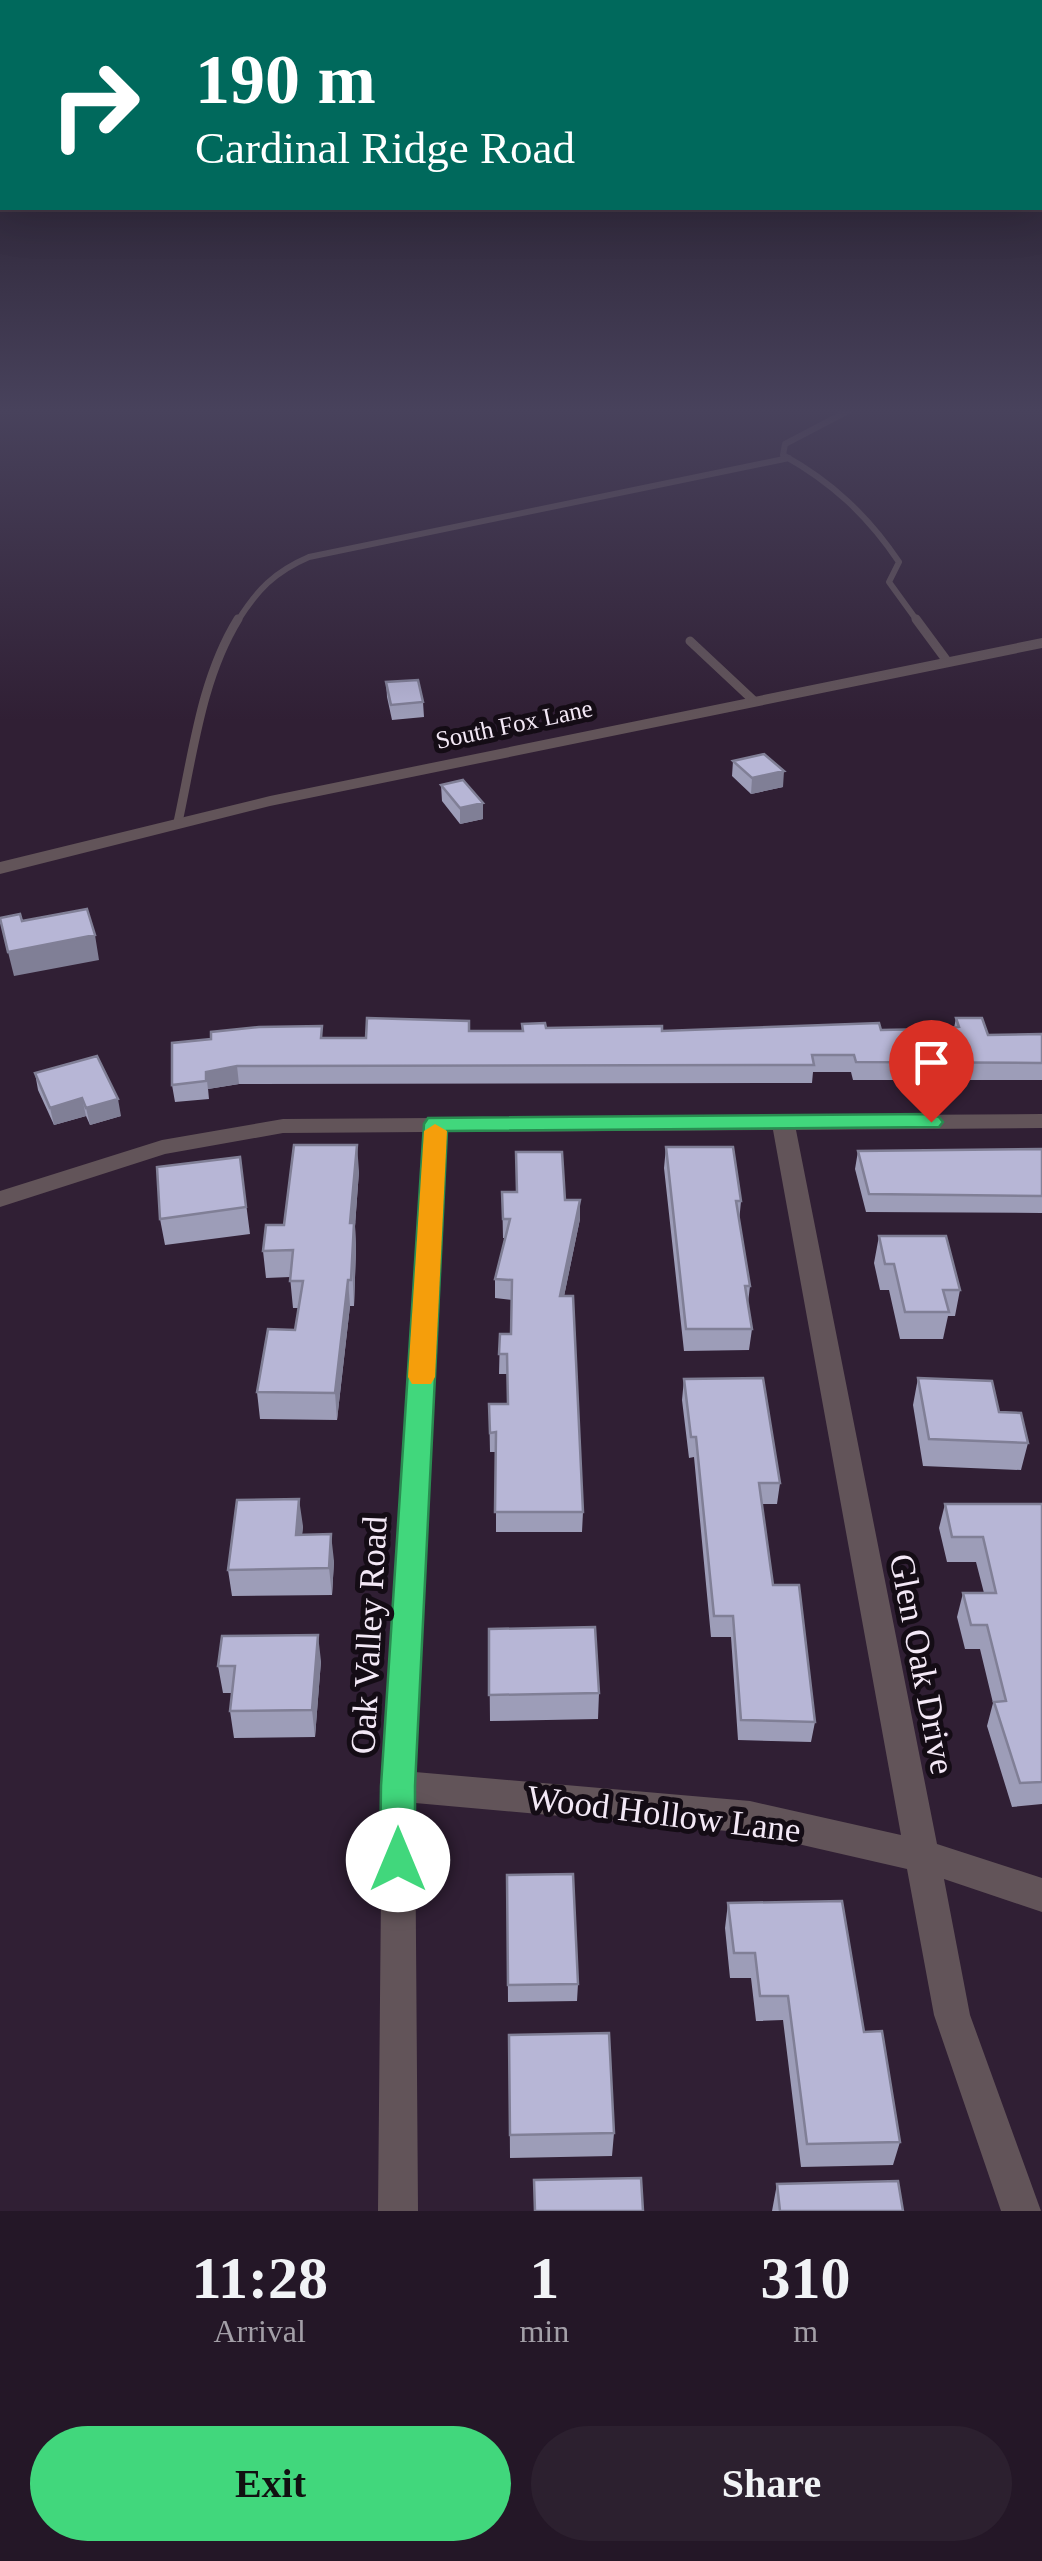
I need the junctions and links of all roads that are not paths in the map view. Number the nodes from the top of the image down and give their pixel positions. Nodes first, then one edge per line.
1 (510, 514) edge
2 (864, 514) edge
3 (690, 641) dead end
4 (1042, 643) edge
5 (947, 661) junction
6 (752, 700) junction
7 (178, 822) junction
8 (0, 868) edge
9 (783, 1122) junction
10 (1042, 1122) edge
11 (436, 1124) junction
12 (0, 1199) edge
13 (398, 1786) junction
14 (919, 1855) junction
15 (1042, 1895) edge
16 (398, 2211) edge
17 (1020, 2211) edge

1 - 7 lane
2 - 5 lane
3 - 6 lane
4 - 5 street, South Fox Lane
5 - 6 street, South Fox Lane
6 - 7 street, South Fox Lane
7 - 8 street, South Fox Lane
9 - 10 street
9 - 11 street
9 - 14 street, Glen Oak Drive
11 - 12 street
11 - 13 street, Oak Valley Road
13 - 14 street, Wood Hollow Lane
13 - 16 street, Oak Valley Road
14 - 15 street, Wood Hollow Lane
14 - 17 street, Glen Oak Drive

